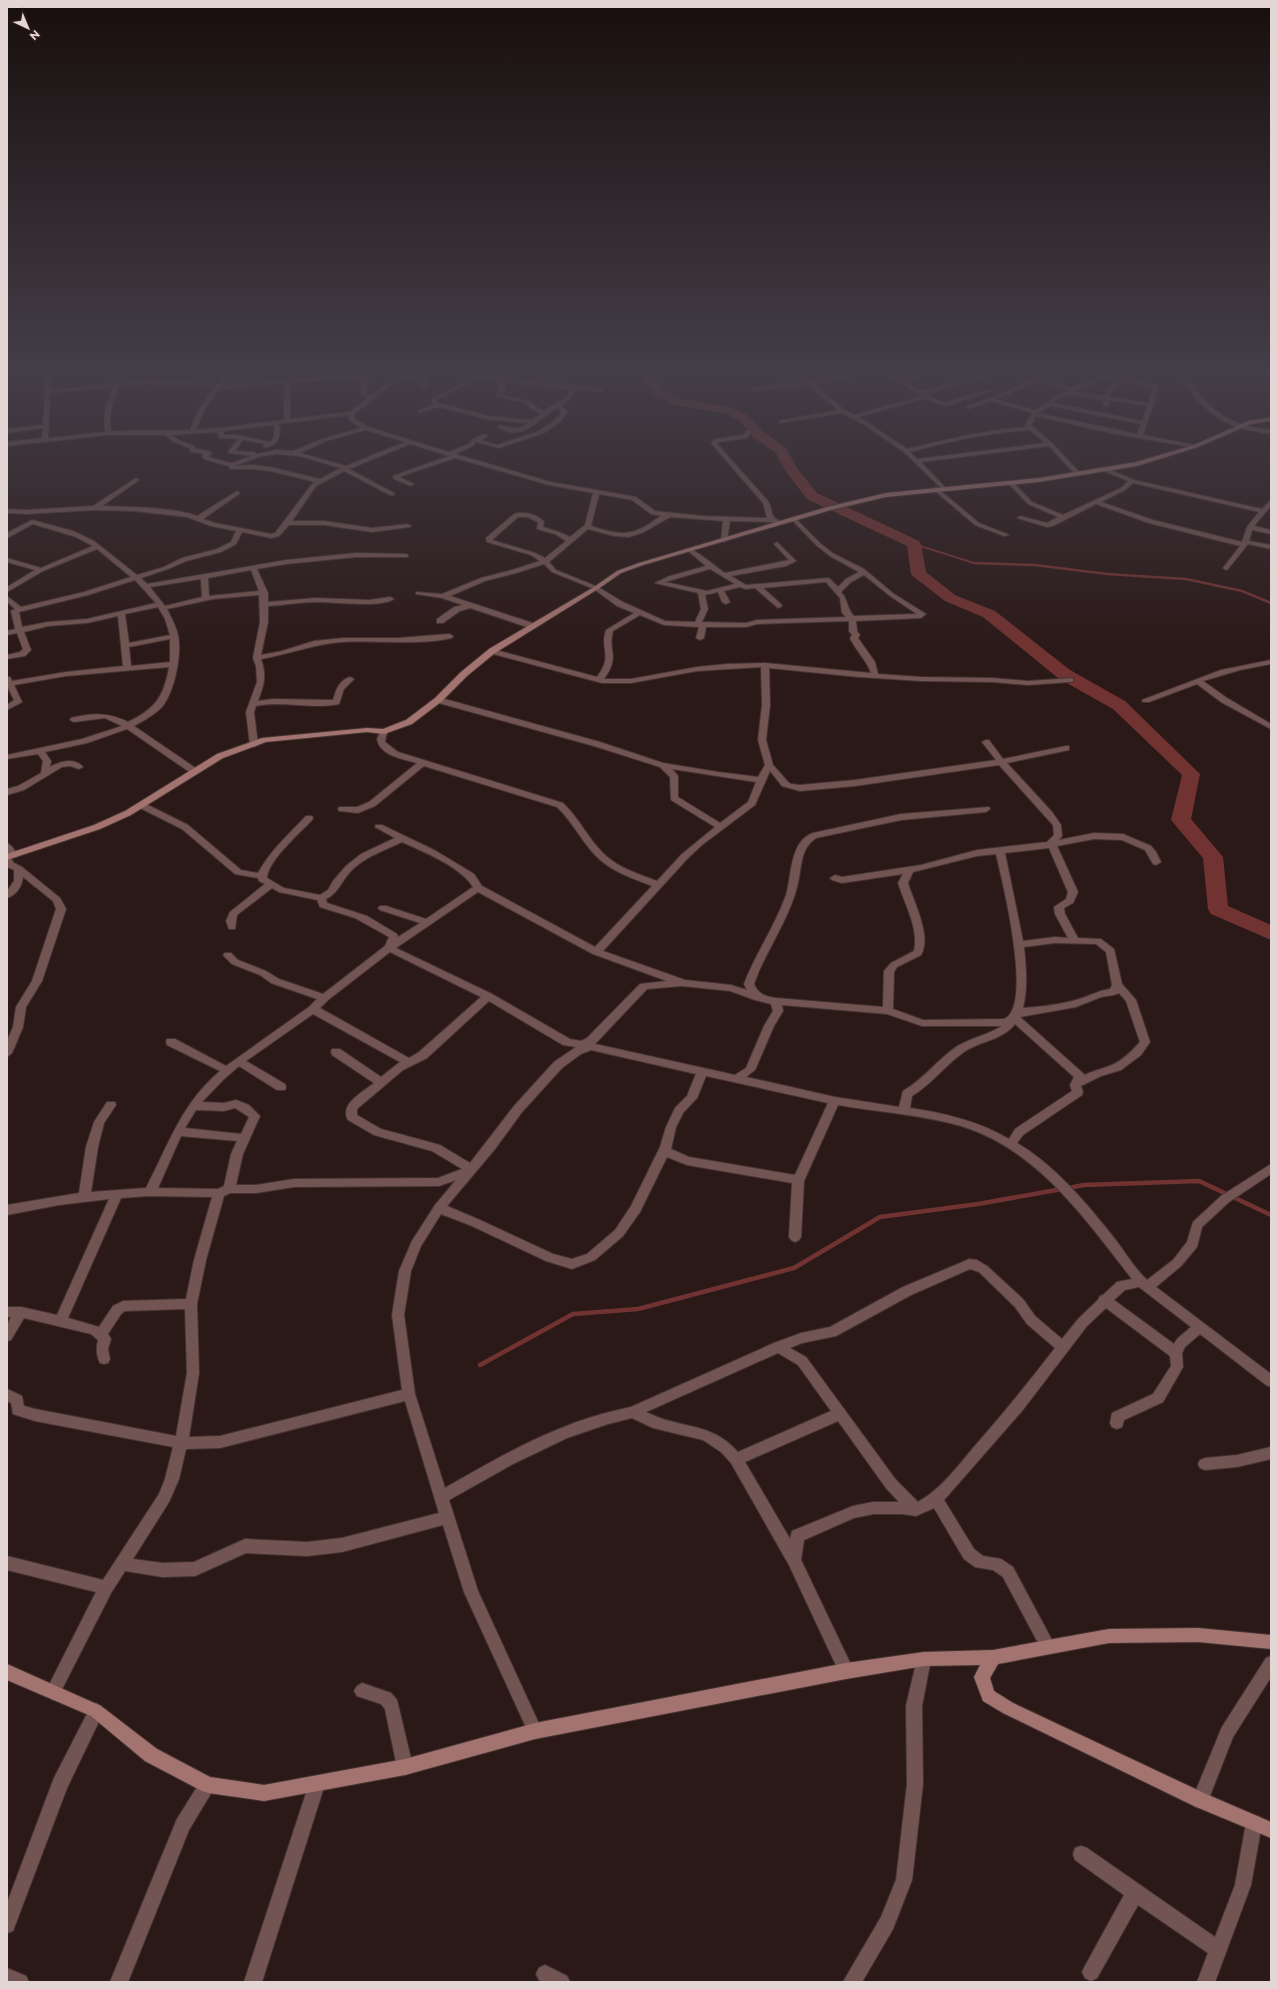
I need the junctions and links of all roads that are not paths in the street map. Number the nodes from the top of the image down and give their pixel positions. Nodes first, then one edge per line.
1 (231, 465) edge
2 (334, 465) edge
3 (353, 465) edge
4 (426, 465) edge
5 (481, 465) edge
6 (732, 465) edge
7 (919, 465) edge
8 (1069, 465) edge
9 (1133, 465) edge
10 (345, 468) junction
11 (1106, 470) junction
12 (1078, 474) junction
13 (136, 480) dead end
14 (1132, 480) junction
15 (320, 481) junction
16 (1011, 483) junction
17 (411, 484) dead end
18 (940, 488) junction
19 (237, 493) dead end
20 (596, 493) junction
21 (392, 494) dead end
22 (1097, 502) junction
23 (1268, 507) edge
24 (96, 508) junction
25 (7, 511) edge
26 (27, 512) junction
27 (669, 515) junction
28 (727, 518) junction
29 (1020, 518) dead end
30 (1063, 518) junction
31 (198, 519) junction
32 (794, 519) junction
33 (772, 520) junction
34 (32, 522) junction
35 (287, 523) junction
36 (780, 523) junction
37 (408, 526) dead end
38 (586, 527) junction
39 (1250, 527) junction
40 (239, 531) junction
41 (1271, 532) edge
42 (8, 535) edge
43 (1006, 535) dead end
44 (570, 540) junction
45 (724, 540) junction
46 (778, 544) dead end
47 (1245, 544) junction
48 (97, 547) junction
49 (1271, 547) edge
50 (690, 550) junction
51 (406, 556) dead end
52 (7, 560) edge
53 (544, 562) junction
54 (253, 567) junction
55 (711, 567) junction
56 (1226, 568) dead end
57 (42, 570) junction
58 (862, 570) junction
59 (204, 575) junction
60 (724, 575) junction
61 (138, 577) junction
62 (740, 585) junction
63 (147, 586) junction
64 (758, 587) junction
65 (596, 588) junction
66 (7, 590) edge
67 (721, 591) junction
68 (838, 591) junction
69 (701, 592) junction
70 (264, 593) junction
71 (418, 593) dead end
72 (443, 596) junction
73 (7, 598) edge
74 (206, 599) junction
75 (390, 599) dead end
76 (726, 602) dead end
77 (266, 604) junction
78 (162, 606) junction
79 (468, 606) junction
80 (778, 606) dead end
81 (19, 609) junction
82 (641, 612) junction
83 (121, 613) junction
84 (852, 618) junction
85 (440, 621) dead end
86 (701, 624) junction
87 (533, 626) junction
88 (19, 629) junction
89 (7, 633) edge
90 (175, 636) junction
91 (449, 636) dead end
92 (700, 638) dead end
93 (125, 646) junction
94 (492, 651) junction
95 (7, 657) edge
96 (257, 658) junction
97 (1271, 662) edge
98 (174, 664) junction
99 (765, 665) junction
100 (127, 668) junction
101 (874, 676) junction
102 (350, 679) dead end
103 (599, 680) junction
104 (1070, 680) dead end
105 (8, 682) edge
106 (1199, 682) junction
107 (438, 700) junction
108 (1146, 700) dead end
109 (252, 704) junction
110 (7, 708) edge
111 (74, 720) dead end
112 (130, 726) junction
113 (1271, 727) edge
114 (384, 732) junction
115 (986, 742) dead end
116 (254, 745) junction
117 (1066, 748) dead end
118 (39, 750) junction
119 (7, 757) edge
120 (1001, 762) junction
121 (422, 763) junction
122 (661, 765) junction
123 (769, 765) junction
124 (79, 767) dead end
125 (194, 770) junction
126 (45, 773) junction
127 (761, 780) junction
128 (7, 792) edge
129 (141, 804) junction
130 (342, 809) dead end
131 (986, 809) dead end
132 (309, 818) dead end
133 (379, 827) dead end
134 (721, 827) junction
135 (403, 838) junction
136 (1051, 843) junction
137 (7, 846) edge
138 (1000, 850) junction
139 (9, 857) edge
140 (1156, 862) dead end
141 (19, 869) junction
142 (909, 871) junction
143 (261, 876) junction
144 (835, 878) dead end
145 (270, 885) junction
146 (658, 886) junction
147 (478, 888) junction
148 (7, 895) edge
149 (321, 898) junction
150 (383, 908) dead end
151 (427, 922) junction
152 (232, 927) dead end
153 (1075, 941) junction
154 (1020, 944) junction
155 (389, 948) junction
156 (596, 952) junction
157 (228, 955) dead end
158 (684, 983) junction
159 (1117, 985) junction
160 (488, 996) junction
161 (324, 998) junction
162 (759, 998) junction
163 (776, 1001) junction
164 (313, 1009) junction
165 (888, 1011) junction
166 (1017, 1015) junction
167 (171, 1042) dead end
168 (589, 1045) junction
169 (336, 1052) dead end
170 (7, 1053) edge
171 (240, 1062) junction
172 (408, 1062) junction
173 (228, 1071) junction
174 (702, 1071) junction
175 (736, 1079) junction
176 (380, 1082) junction
177 (1075, 1086) junction
178 (281, 1087) dead end
179 (835, 1101) junction
180 (111, 1105) dead end
181 (193, 1106) junction
182 (904, 1112) junction
183 (179, 1132) junction
184 (245, 1138) junction
185 (1010, 1145) junction
186 (664, 1150) junction
187 (1271, 1168) edge
188 (472, 1169) junction
189 (798, 1180) junction
190 (224, 1191) junction
191 (150, 1192) junction
192 (117, 1194) junction
193 (84, 1198) junction
194 (439, 1208) junction
195 (7, 1210) edge
196 (795, 1237) dead end
197 (1144, 1284) junction
198 (1104, 1300) junction
199 (192, 1304) junction
200 (7, 1312) edge
201 (21, 1312) junction
202 (60, 1322) junction
203 (1200, 1326) junction
204 (101, 1334) junction
205 (7, 1336) edge
206 (778, 1346) junction
207 (1064, 1347) junction
208 (1176, 1353) junction
209 (104, 1359) dead end
210 (1271, 1381) edge
211 (409, 1394) junction
212 (7, 1395) edge
213 (633, 1412) junction
214 (839, 1414) junction
215 (1117, 1423) dead end
216 (181, 1443) junction
217 (1271, 1453) edge
218 (736, 1459) junction
219 (1205, 1464) dead end
220 (442, 1497) junction
221 (936, 1499) junction
222 (916, 1510) junction
223 (448, 1517) junction
224 (794, 1560) junction
225 (7, 1563) edge
226 (121, 1564) junction
227 (106, 1588) junction
228 (1271, 1642) edge
229 (1048, 1647) junction
230 (993, 1657) junction
231 (924, 1659) junction
232 (1271, 1663) edge
233 (846, 1671) junction
234 (7, 1672) edge
235 (362, 1691) dead end
236 (53, 1692) junction
237 (96, 1711) junction
238 (535, 1731) junction
239 (405, 1767) junction
240 (318, 1784) junction
241 (208, 1785) junction
242 (1200, 1800) junction
243 (1254, 1823) junction
244 (1271, 1830) edge
245 (1081, 1854) dead end
246 (1135, 1894) junction
247 (7, 1925) edge
248 (1219, 1950) junction
249 (1091, 1972) dead end
250 (545, 1974) dead end
251 (7, 1977) edge
252 (20, 1982) edge
253 (119, 1982) edge
254 (252, 1982) edge
255 (561, 1982) edge
256 (852, 1982) edge
257 (1206, 1982) edge

1 - 15 street
2 - 10 street
3 - 10 street
4 - 17 street
5 - 20 street
6 - 33 street
7 - 18 street
8 - 12 street
9 - 11 street
10 - 15 street
10 - 21 street
11 - 12 street
11 - 14 street
12 - 16 street
13 - 24 street
14 - 22 street
14 - 23 street
15 - 35 street
16 - 18 street
16 - 30 street
18 - 32 street
18 - 43 street
19 - 31 street
20 - 27 street
20 - 38 street
22 - 30 street
22 - 47 street
23 - 39 street
24 - 26 street
24 - 31 street
25 - 26 street
26 - 34 street
27 - 28 street
27 - 38 street
28 - 33 street
28 - 45 street
29 - 30 street
31 - 40 street
32 - 36 street
32 - 58 street
33 - 36 street
34 - 42 street
34 - 48 street
35 - 37 street
35 - 40 street
36 - 45 street
38 - 44 street
39 - 41 street
39 - 47 street
40 - 61 street
44 - 53 street
44 - 53 street
45 - 50 street
46 - 60 street
47 - 49 street
47 - 56 street
48 - 57 street
48 - 61 street
50 - 55 street
50 - 65 street
51 - 54 street
52 - 57 street
53 - 65 street
53 - 72 street
54 - 59 street
54 - 70 street
55 - 60 street
55 - 69 street
57 - 66 street
58 - 68 street
58 - 84 street
59 - 63 street
59 - 74 street
60 - 62 street
61 - 63 street
61 - 81 street
62 - 64 street
62 - 67 street
63 - 78 street
64 - 68 street
64 - 80 street
65 - 82 street
65 - 87 street
67 - 69 street
67 - 76 street
68 - 84 street
69 - 86 street
70 - 74 street
70 - 77 street
71 - 72 street
72 - 79 street
73 - 81 street
74 - 78 street
75 - 77 street
77 - 96 street
78 - 83 street
78 - 90 street
79 - 85 street
79 - 87 street
81 - 88 street
82 - 86 street
82 - 103 street
83 - 88 street
83 - 93 street
84 - 86 street
84 - 101 street
86 - 92 street
87 - 94 street
88 - 89 street
88 - 95 street
90 - 93 street
90 - 98 street
91 - 96 street
93 - 100 street
94 - 103 street
94 - 107 street
96 - 109 street
97 - 106 street
98 - 100 street
98 - 112 street
99 - 101 street
99 - 103 street
99 - 123 street
100 - 105 street
101 - 104 street
102 - 109 street
105 - 110 street
106 - 108 street
106 - 113 street
107 - 114 street
107 - 122 street
109 - 116 street
111 - 112 street
112 - 118 street
112 - 125 street
114 - 116 street
114 - 121 street
115 - 120 street
116 - 125 street
117 - 120 street
118 - 119 street
118 - 126 street
120 - 123 street
120 - 136 street
121 - 130 street
121 - 146 street
122 - 127 street
122 - 134 street
123 - 127 street
124 - 126 street
125 - 129 street
126 - 128 street
127 - 134 street
129 - 139 street
129 - 143 street
131 - 162 street
132 - 143 street
133 - 135 street
134 - 146 street
135 - 147 street
135 - 149 street
136 - 138 street
136 - 140 street
136 - 153 street
137 - 139 street
138 - 142 street
138 - 154 street
139 - 141 street
141 - 148 street
141 - 170 street
142 - 144 street
142 - 165 street
143 - 145 street
145 - 149 street
145 - 152 street
146 - 156 street
147 - 151 street
147 - 156 street
149 - 155 street
150 - 151 street
151 - 155 street
153 - 154 street
153 - 159 street
154 - 166 street
155 - 160 street
155 - 161 street
156 - 158 street
157 - 161 street
158 - 162 street
158 - 168 street
159 - 166 street
159 - 177 street
160 - 168 street
160 - 172 street
161 - 164 street
162 - 163 street
163 - 165 street
163 - 175 street
164 - 171 street
164 - 172 street
165 - 166 street
166 - 177 street
166 - 182 street
167 - 173 street
168 - 174 street
168 - 188 street
169 - 176 street
171 - 173 street
171 - 178 street
172 - 176 street
173 - 181 street
174 - 175 street
174 - 186 street
175 - 179 street
176 - 188 street
177 - 185 street
179 - 182 street
179 - 189 street
180 - 193 street
181 - 183 street
181 - 184 street
182 - 185 street
183 - 184 street
183 - 191 street
184 - 190 street
185 - 197 street
186 - 189 street
186 - 194 street
187 - 197 street
188 - 190 street
188 - 194 street
189 - 196 street
190 - 191 street
190 - 199 street
191 - 192 street
192 - 193 street
192 - 202 street
193 - 195 street
194 - 211 street
197 - 198 street
197 - 203 street
198 - 207 street
198 - 208 street
199 - 204 street
199 - 216 street
200 - 201 street
201 - 202 street
201 - 205 street
202 - 204 street
203 - 208 street
203 - 210 street
204 - 209 street
206 - 207 street
206 - 213 street
206 - 214 street
207 - 221 street
208 - 215 street
211 - 216 street
211 - 220 street
212 - 216 street
213 - 218 street
213 - 220 street
214 - 218 street
214 - 222 street
216 - 226 street
217 - 219 street
218 - 224 street
220 - 223 street
221 - 222 street
221 - 229 street
222 - 224 street
223 - 226 street
223 - 238 street
224 - 233 street
225 - 227 street
226 - 227 street
227 - 236 street
228 - 229 street
229 - 230 street
230 - 231 street
230 - 242 street
231 - 233 street
231 - 256 street
232 - 242 street
233 - 238 street
234 - 236 street
235 - 239 street
236 - 237 street
237 - 241 street
237 - 247 street
238 - 239 street
239 - 240 street
240 - 241 street
240 - 254 street
241 - 253 street
242 - 243 street
243 - 244 street
243 - 248 street
245 - 246 street
246 - 248 street
246 - 249 street
248 - 257 street
250 - 255 street
251 - 252 street

